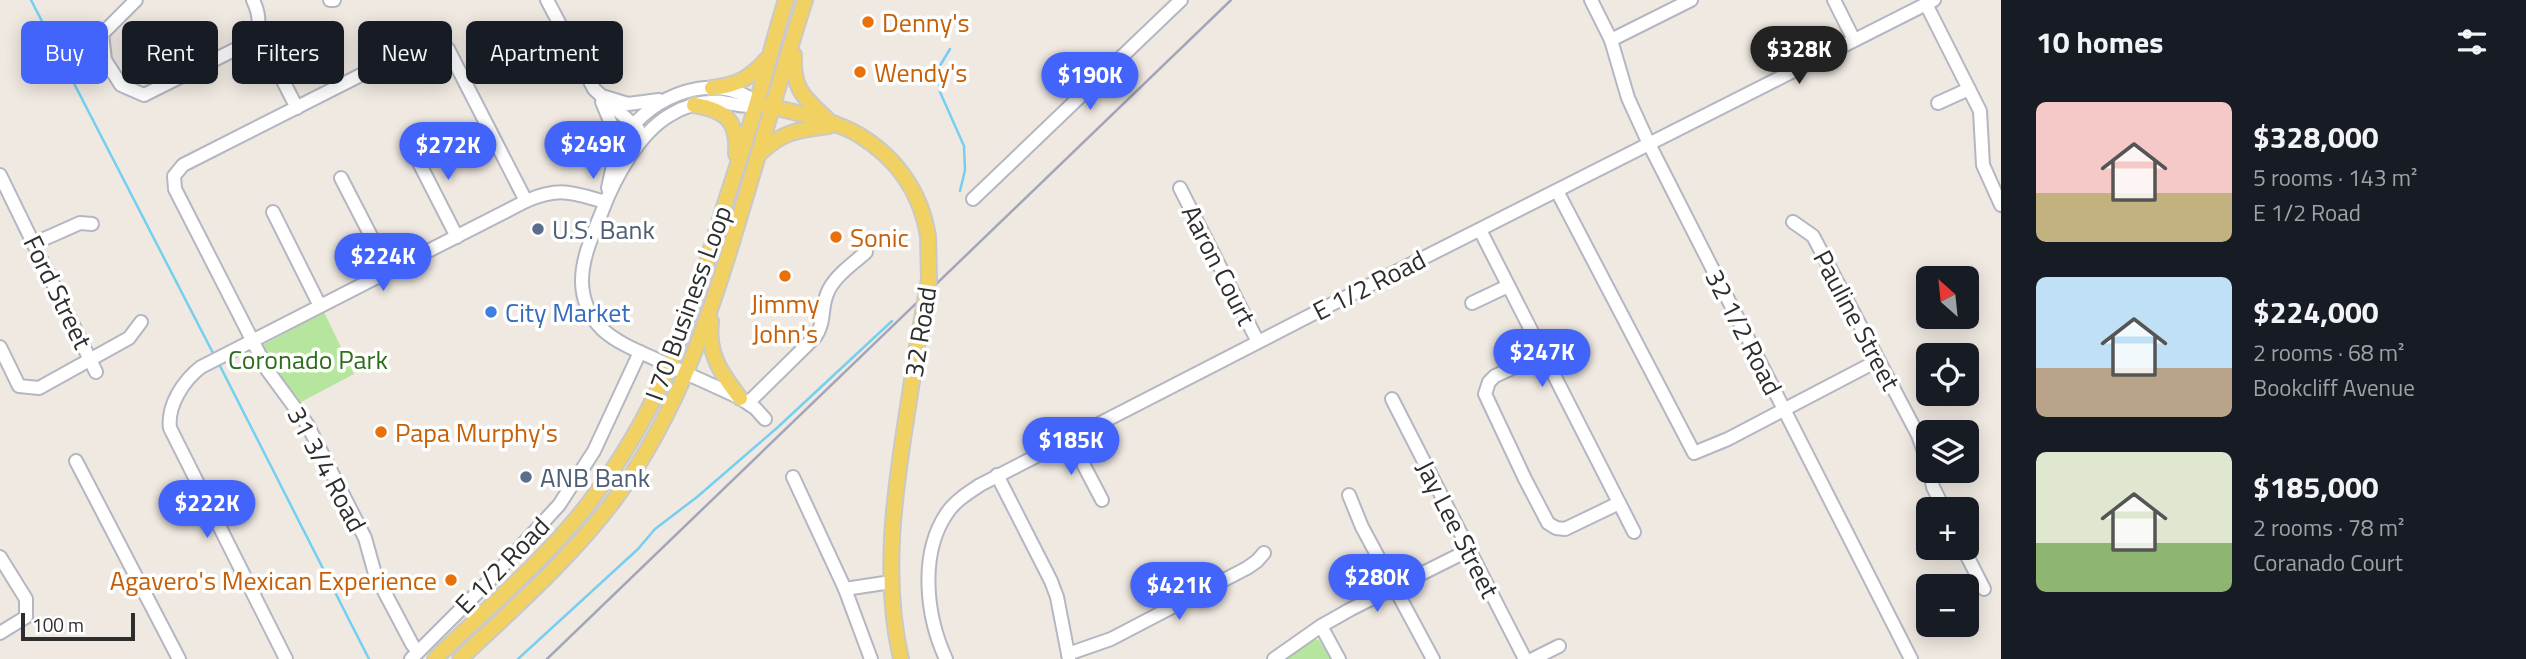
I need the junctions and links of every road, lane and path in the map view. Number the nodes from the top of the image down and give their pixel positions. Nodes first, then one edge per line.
1 (135, 0) edge
2 (253, 0) edge
3 (547, 0) edge
4 (786, 0) edge
5 (805, 0) edge
6 (1181, 0) edge
7 (1591, 0) edge
8 (1691, 0) edge
9 (1834, 0) edge
10 (1930, 2) edge
11 (797, 23) junction
12 (1611, 40) junction
13 (1854, 40) junction
14 (769, 57) junction
15 (285, 84) edge
16 (712, 88) junction
17 (1969, 89) junction
18 (599, 95) junction
19 (669, 98) junction
20 (757, 103) junction
21 (1938, 103) dead end
22 (694, 105) junction
23 (773, 107) junction
24 (297, 108) junction
25 (634, 125) junction
26 (834, 125) junction
27 (645, 134) junction
28 (409, 143) dead end
29 (1649, 144) junction
30 (758, 155) junction
31 (612, 166) junction
32 (0, 175) edge
33 (341, 178) dead end
34 (733, 178) junction
35 (1180, 188) dead end
36 (1557, 191) junction
37 (1998, 191) edge
38 (973, 199) dead end
39 (526, 201) junction
40 (606, 202) junction
41 (2001, 205) edge
42 (273, 212) dead end
43 (1793, 222) dead end
44 (92, 224) dead end
45 (1480, 230) junction
46 (457, 237) junction
47 (35, 243) junction
48 (866, 252) dead end
49 (389, 271) junction
50 (1508, 286) junction
51 (715, 296) junction
52 (1472, 303) dead end
53 (320, 306) junction
54 (141, 322) dead end
55 (253, 340) junction
56 (1258, 342) junction
57 (0, 348) edge
58 (640, 352) junction
59 (1543, 354) junction
60 (90, 359) junction
61 (1877, 361) junction
62 (671, 366) junction
63 (96, 372) dead end
64 (687, 374) junction
65 (1392, 400) dead end
66 (744, 401) junction
67 (1784, 410) junction
68 (765, 419) dead end
69 (1916, 431) edge
70 (1070, 439) junction
71 (76, 461) dead end
72 (997, 475) junction
73 (793, 477) dead end
74 (1349, 495) dead end
75 (1102, 500) dead end
76 (1619, 503) junction
77 (1634, 532) dead end
78 (1469, 550) junction
79 (1264, 553) dead end
80 (0, 557) edge
81 (1969, 560) edge
82 (891, 582) junction
83 (1394, 587) junction
84 (845, 589) junction
85 (1984, 589) dead end
86 (1321, 626) junction
87 (0, 633) edge
88 (1559, 646) dead end
89 (415, 655) edge
90 (1069, 657) edge
91 (179, 659) edge
92 (286, 659) edge
93 (435, 659) edge
94 (460, 659) edge
95 (871, 659) edge
96 (901, 659) edge
97 (946, 659) edge
98 (1274, 659) edge
99 (1339, 659) edge
100 (1433, 659) edge
101 (1525, 659) edge
102 (1533, 659) edge
103 (1911, 659) edge

1 - 2 street
3 - 18 street
4 - 14 main road, I 70 Business Loop
5 - 11 main road, I 70 Business Loop
6 - 38 street
7 - 12 street, 32 1/2 Road
8 - 12 street
9 - 13 street
10 - 13 street, E 1/2 Road
10 - 17 street
11 - 23 main road, I 70 Business Loop
11 - 26 main road
12 - 29 street, 32 1/2 Road
13 - 29 street, E 1/2 Road
14 - 16 main road
14 - 20 main road, I 70 Business Loop
15 - 24 street
16 - 19 street, 32 Road
16 - 20 street, 32 Road
17 - 21 street
17 - 37 street
18 - 19 street
18 - 25 street
18 - 31 street
19 - 25 street, 32 Road
20 - 22 street, 32 Road
20 - 23 main road, 32 Road
20 - 34 main road, I 70 Business Loop
22 - 27 street, 32 Road
22 - 34 main road
23 - 26 main road, 32 Road
23 - 30 main road, I 70 Business Loop
24 - 39 street
24 - 55 street, 31 3/4 Road
25 - 27 street
25 - 31 street, 32 Road
26 - 30 main road
26 - 82 main road, 32 Road, bridge
27 - 40 street, 32 Road
28 - 46 street
29 - 36 street, E 1/2 Road
29 - 67 street, 32 1/2 Road
30 - 51 main road, I 70 Business Loop
31 - 40 street, 32 Road
32 - 47 street, Ford Street
33 - 49 street
34 - 62 main road, I 70 Business Loop
35 - 56 street, Aaron Court
36 - 45 street, E 1/2 Road
36 - 67 street
37 - 41 street
39 - 40 street
39 - 46 street
40 - 58 street, 32 Road
42 - 53 street
43 - 61 street, Pauline Street
44 - 47 street
45 - 50 street
45 - 56 street, E 1/2 Road
46 - 49 street
47 - 60 street, Ford Street
48 - 66 street
49 - 53 street
50 - 52 street
50 - 59 street
51 - 64 main road, I 70 Business Loop
51 - 66 main road
53 - 55 street
54 - 60 street
55 - 89 street, 31 3/4 Road
55 - 92 street
56 - 70 street, E 1/2 Road
57 - 60 street
58 - 62 street, 32 Road
58 - 89 street, E 1/2 Road
59 - 76 street
59 - 76 street
60 - 63 street, Ford Street
61 - 67 street
61 - 69 street, Pauline Street
62 - 64 street, 32 Road
62 - 93 main road, I 70 Business Loop
64 - 66 street, 32 Road
64 - 94 main road, I 70 Business Loop
65 - 78 street, Jay Lee Street
66 - 68 street, 32 Road
67 - 103 street, 32 1/2 Road
70 - 72 street, E 1/2 Road
70 - 75 street
71 - 91 street
72 - 90 street
72 - 97 street, E 1/2 Road
73 - 84 street
74 - 83 street
76 - 77 street
78 - 83 street
78 - 101 street, Jay Lee Street
79 - 90 street
80 - 87 street
81 - 85 street
82 - 84 street
82 - 96 main road, 32 Road
83 - 86 street
83 - 100 street
84 - 95 street
86 - 98 street
86 - 99 street
88 - 102 street

